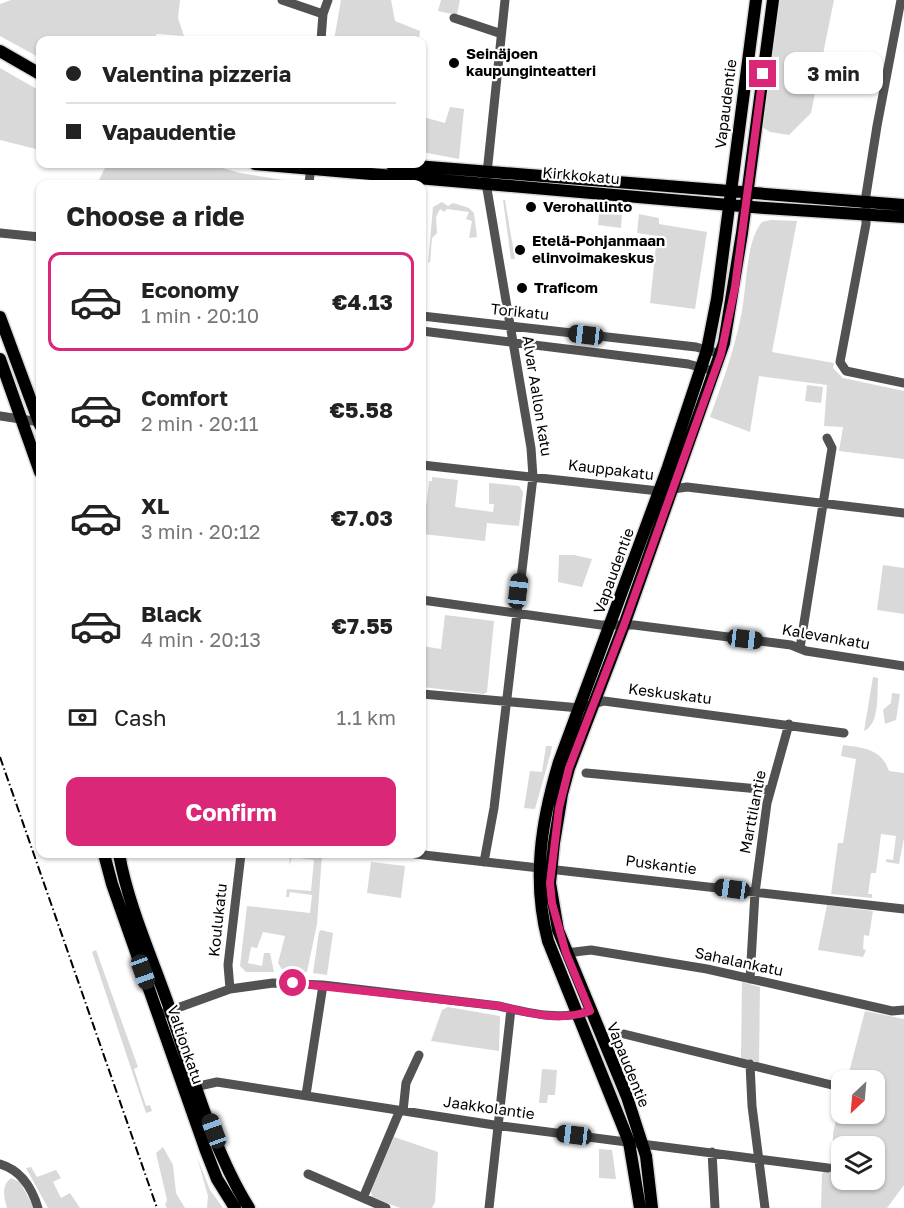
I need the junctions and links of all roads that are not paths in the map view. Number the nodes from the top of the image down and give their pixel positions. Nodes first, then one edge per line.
1 (282, 0) edge
2 (328, 0) edge
3 (505, 0) edge
4 (756, 0) edge
5 (773, 0) edge
6 (901, 0) edge
7 (323, 14) junction
8 (454, 18) dead end
9 (499, 33) junction
10 (321, 36) edge
11 (0, 51) edge
12 (36, 72) edge
13 (340, 168) edge
14 (418, 168) edge
15 (486, 178) junction
16 (731, 190) junction
17 (748, 192) junction
18 (729, 205) junction
19 (904, 205) edge
20 (746, 206) junction
21 (866, 208) junction
22 (904, 217) edge
23 (0, 233) edge
24 (36, 237) edge
25 (426, 316) edge
26 (0, 318) edge
27 (510, 326) junction
28 (426, 331) edge
29 (513, 342) junction
30 (707, 350) junction
31 (721, 354) junction
32 (0, 359) edge
33 (702, 367) junction
34 (716, 371) junction
35 (904, 383) edge
36 (36, 412) edge
37 (0, 416) edge
38 (21, 419) junction
39 (36, 422) edge
40 (827, 438) dead end
41 (36, 461) edge
42 (426, 465) edge
43 (533, 477) junction
44 (673, 489) junction
45 (659, 491) junction
46 (824, 504) junction
47 (904, 513) edge
48 (426, 601) edge
49 (515, 614) junction
50 (610, 625) junction
51 (624, 625) junction
52 (800, 648) junction
53 (904, 666) edge
54 (426, 694) edge
55 (506, 703) junction
56 (593, 705) junction
57 (580, 708) junction
58 (789, 724) junction
59 (844, 733) dead end
60 (586, 773) dead end
61 (770, 790) junction
62 (426, 855) edge
63 (105, 858) edge
64 (120, 858) edge
65 (241, 858) edge
66 (484, 862) junction
67 (538, 867) junction
68 (552, 868) junction
69 (755, 893) junction
70 (904, 909) edge
71 (566, 953) junction
72 (750, 979) junction
73 (323, 985) junction
74 (230, 989) junction
75 (511, 1010) junction
76 (904, 1010) edge
77 (590, 1011) junction
78 (164, 1013) junction
79 (577, 1015) junction
80 (624, 1034) dead end
81 (419, 1055) dead end
82 (750, 1064) junction
83 (197, 1085) junction
84 (831, 1085) edge
85 (184, 1089) junction
86 (306, 1095) junction
87 (401, 1111) junction
88 (498, 1125) junction
89 (636, 1143) junction
90 (712, 1152) junction
91 (758, 1159) junction
92 (0, 1164) edge
93 (828, 1168) dead end
94 (308, 1174) dead end
95 (363, 1198) junction
96 (38, 1208) edge
97 (235, 1208) edge
98 (249, 1208) edge
99 (386, 1208) edge
100 (489, 1208) edge
101 (640, 1208) edge
102 (652, 1208) edge
103 (715, 1208) edge
104 (765, 1208) edge

1 - 7 street
2 - 7 street
3 - 9 street, Alvar Aallon katu
4 - 16 main road, Vapaudentie
5 - 17 main road, Vapaudentie
6 - 21 street
7 - 10 street
8 - 9 street
9 - 15 street, Alvar Aallon katu
11 - 12 main road
13 - 15 main road, Kirkkokatu
14 - 15 main road, Kirkkokatu
15 - 16 main road, Kirkkokatu
15 - 18 main road, Kirkkokatu
15 - 27 street, Alvar Aallon katu
16 - 17 main road, Kirkkokatu
16 - 18 main road, Vapaudentie
17 - 20 main road, Vapaudentie
17 - 21 main road, Kirkkokatu
18 - 20 main road, Kirkkokatu
18 - 30 main road, Vapaudentie
19 - 21 main road, Kirkkokatu
20 - 21 main road, Kirkkokatu
20 - 31 main road, Vapaudentie
21 - 22 main road, Kirkkokatu
21 - 35 street
23 - 24 street
25 - 27 street, Torikatu
26 - 36 main road
27 - 29 street, Alvar Aallon katu
27 - 30 street, Torikatu
28 - 29 street, Torikatu
29 - 33 street, Torikatu
29 - 43 street, Alvar Aallon katu
30 - 31 street, Torikatu
30 - 33 main road, Vapaudentie
31 - 34 main road, Vapaudentie
32 - 38 main road
33 - 34 street, Torikatu
33 - 45 main road, Vapaudentie
34 - 44 main road, Vapaudentie
37 - 38 street
38 - 39 street
38 - 41 main road
40 - 46 street
42 - 43 street, Kauppakatu
43 - 45 street, Kauppakatu
43 - 49 street, Alvar Aallon katu
44 - 45 street, Kauppakatu
44 - 46 street, Kauppakatu
44 - 51 main road, Vapaudentie
45 - 50 main road, Vapaudentie
46 - 47 street, Kauppakatu
46 - 52 street
48 - 49 street, Kalevankatu
49 - 50 street, Kalevankatu
49 - 55 street, Alvar Aallon katu
50 - 51 street, Kalevankatu
50 - 57 main road, Vapaudentie
51 - 52 street, Kalevankatu
51 - 56 main road, Vapaudentie
52 - 53 street, Kalevankatu
54 - 55 street, Keskuskatu
55 - 57 street, Keskuskatu
55 - 66 street, Alvar Aallon katu
56 - 57 street, Keskuskatu
56 - 58 street, Keskuskatu
56 - 68 main road, Vapaudentie
57 - 67 main road, Vapaudentie
58 - 59 street, Keskuskatu
58 - 61 street, Marttilantie
60 - 61 street
61 - 69 street, Marttilantie
62 - 66 street, Puskantie
63 - 78 main road, Valtionkatu
64 - 78 main road, Valtionkatu
65 - 74 street, Koulukatu
66 - 67 street, Puskantie
67 - 68 street, Puskantie
67 - 79 main road, Vapaudentie
68 - 69 street, Puskantie
68 - 71 main road, Vapaudentie
69 - 70 street, Puskantie
69 - 72 street, Marttilantie
71 - 72 street, Sahalankatu
71 - 77 main road, Vapaudentie
72 - 76 street, Sahalankatu
73 - 74 street
73 - 75 street
73 - 86 street
74 - 78 street
75 - 79 street
75 - 88 street
77 - 79 street
77 - 89 main road, Vapaudentie
78 - 83 main road, Valtionkatu
78 - 85 main road, Valtionkatu
79 - 89 main road, Vapaudentie
80 - 82 street
81 - 87 street
82 - 84 street
82 - 91 street
83 - 85 street, Jaakkolantie
83 - 86 street, Jaakkolantie
83 - 98 main road, Valtionkatu
85 - 97 main road, Valtionkatu
86 - 87 street, Jaakkolantie
87 - 88 street, Jaakkolantie
87 - 95 street
88 - 89 street, Jaakkolantie
88 - 100 street
89 - 90 street, Jaakkolantie
89 - 101 main road, Vapaudentie
89 - 102 main road, Vapaudentie
90 - 91 street, Jaakkolantie
90 - 103 street
91 - 93 street, Jaakkolantie
91 - 104 street
92 - 96 street
94 - 95 street
95 - 99 street

